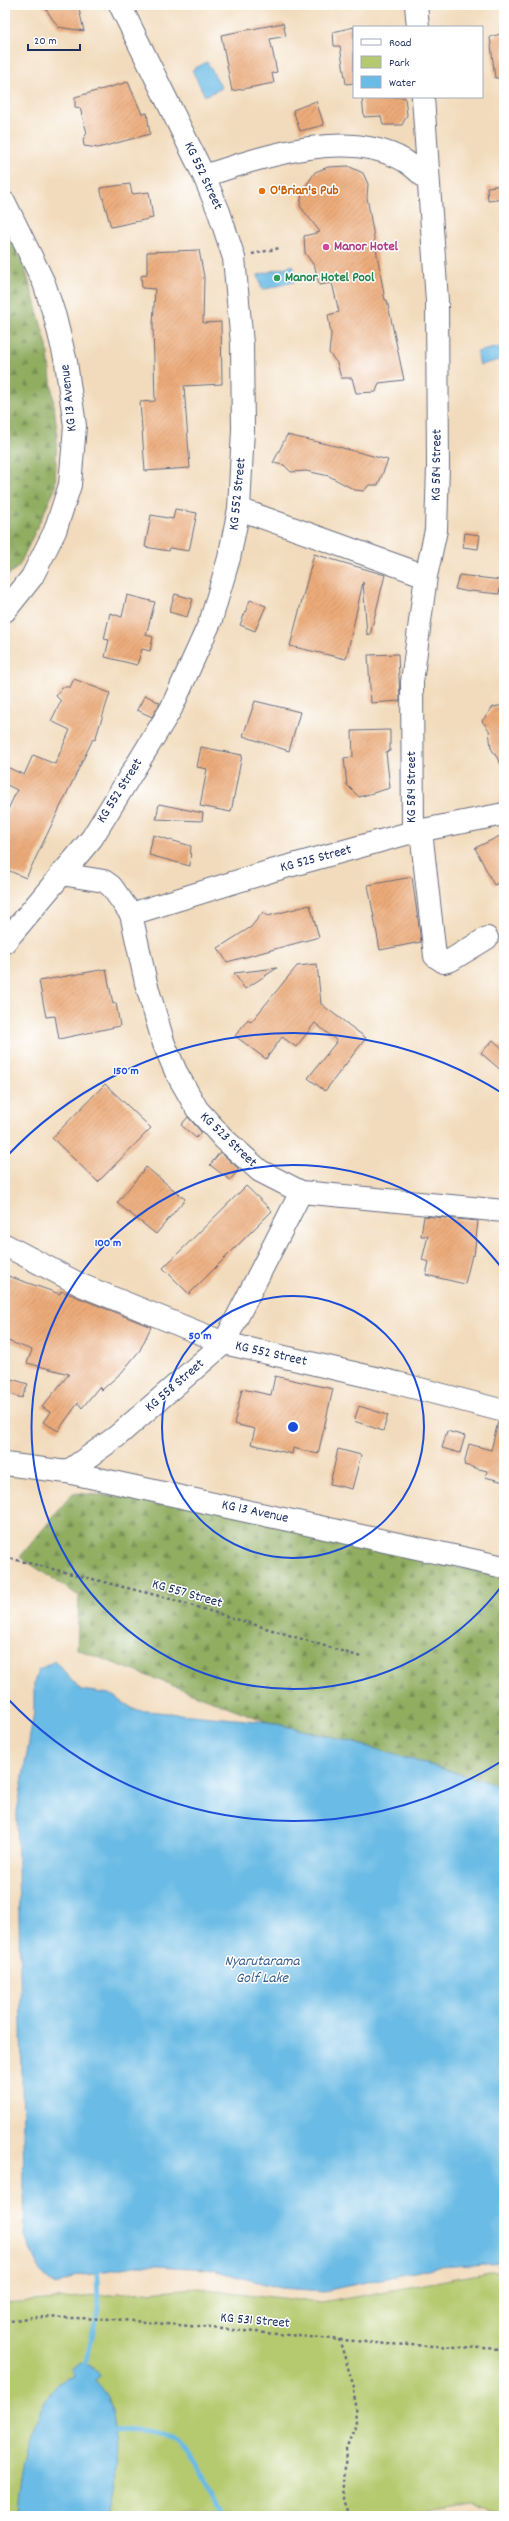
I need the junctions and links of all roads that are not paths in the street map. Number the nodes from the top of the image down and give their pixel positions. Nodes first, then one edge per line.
1 (120, 5) edge
2 (416, 5) edge
3 (418, 26) edge
4 (423, 98) edge
5 (204, 176) junction
6 (428, 180) junction
7 (5, 203) edge
8 (239, 509) junction
9 (426, 576) junction
10 (5, 611) edge
11 (504, 814) edge
12 (417, 831) junction
13 (61, 874) junction
14 (131, 914) junction
15 (487, 938) dead end
16 (5, 942) edge
17 (302, 1192) junction
18 (504, 1211) edge
19 (5, 1244) edge
20 (224, 1343) junction
21 (504, 1411) edge
22 (5, 1464) edge
23 (67, 1472) junction
24 (504, 1567) edge

1 - 5 street, KG 552 Street
2 - 3 street
4 - 6 street, KG 584 Street
5 - 6 street
5 - 8 street, KG 552 Street
6 - 9 street, KG 584 Street
7 - 10 street, KG 13 Avenue
8 - 9 street
8 - 13 street, KG 552 Street
9 - 12 street, KG 584 Street
11 - 12 street, KG 525 Street
12 - 14 street, KG 525 Street
12 - 15 street, KG 584 Street
13 - 14 street, KG 523 Street
13 - 16 street, KG 552 Street
14 - 17 street, KG 523 Street
17 - 18 street, KG 523 Street
17 - 20 street, KG 558 Street
19 - 20 street, KG 552 Street
20 - 21 street, KG 552 Street
20 - 23 street, KG 558 Street
22 - 23 street, KG 13 Avenue
23 - 24 street, KG 13 Avenue

